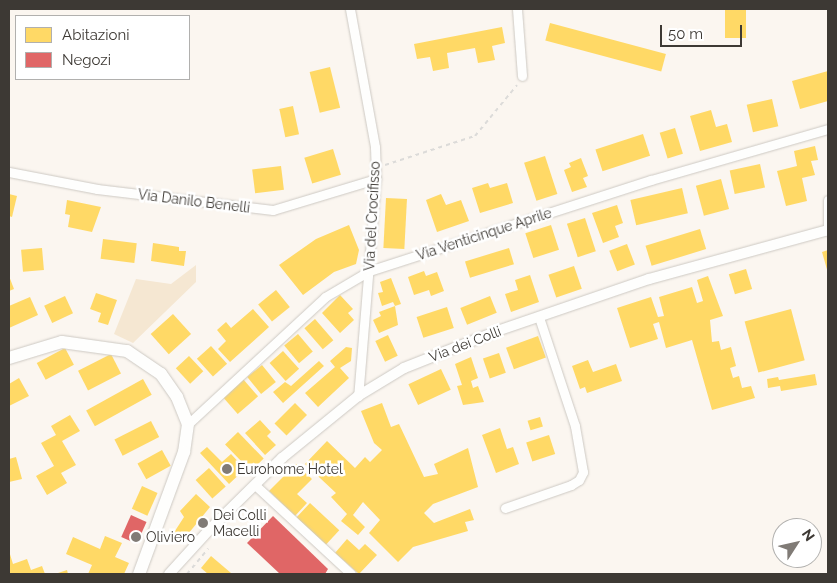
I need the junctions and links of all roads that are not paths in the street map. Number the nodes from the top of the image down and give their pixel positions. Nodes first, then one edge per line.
1 (350, 9) edge
2 (517, 9) edge
3 (522, 76) road end
4 (828, 129) edge
5 (9, 172) edge
6 (376, 180) junction
7 (828, 200) edge
8 (828, 231) edge
9 (369, 271) junction
10 (539, 317) junction
11 (9, 358) edge
12 (358, 396) junction
13 (188, 424) junction
14 (255, 485) junction
15 (505, 508) dead end
16 (172, 571) edge
17 (139, 574) edge
18 (350, 574) edge

1 - 6 street, Via del Crocifisso
2 - 3 street
4 - 9 street, Via Venticinque Aprile
5 - 6 street, Via Danilo Benelli
6 - 9 street, Via del Crocifisso
7 - 8 street
8 - 10 street, Via dei Colli
9 - 12 street, Via del Crocifisso
9 - 13 street, Via Venticinque Aprile
10 - 12 street, Via dei Colli
10 - 15 street
11 - 13 main road
12 - 14 street, Via dei Colli
13 - 17 main road
14 - 16 street, Via dei Colli
14 - 18 street

